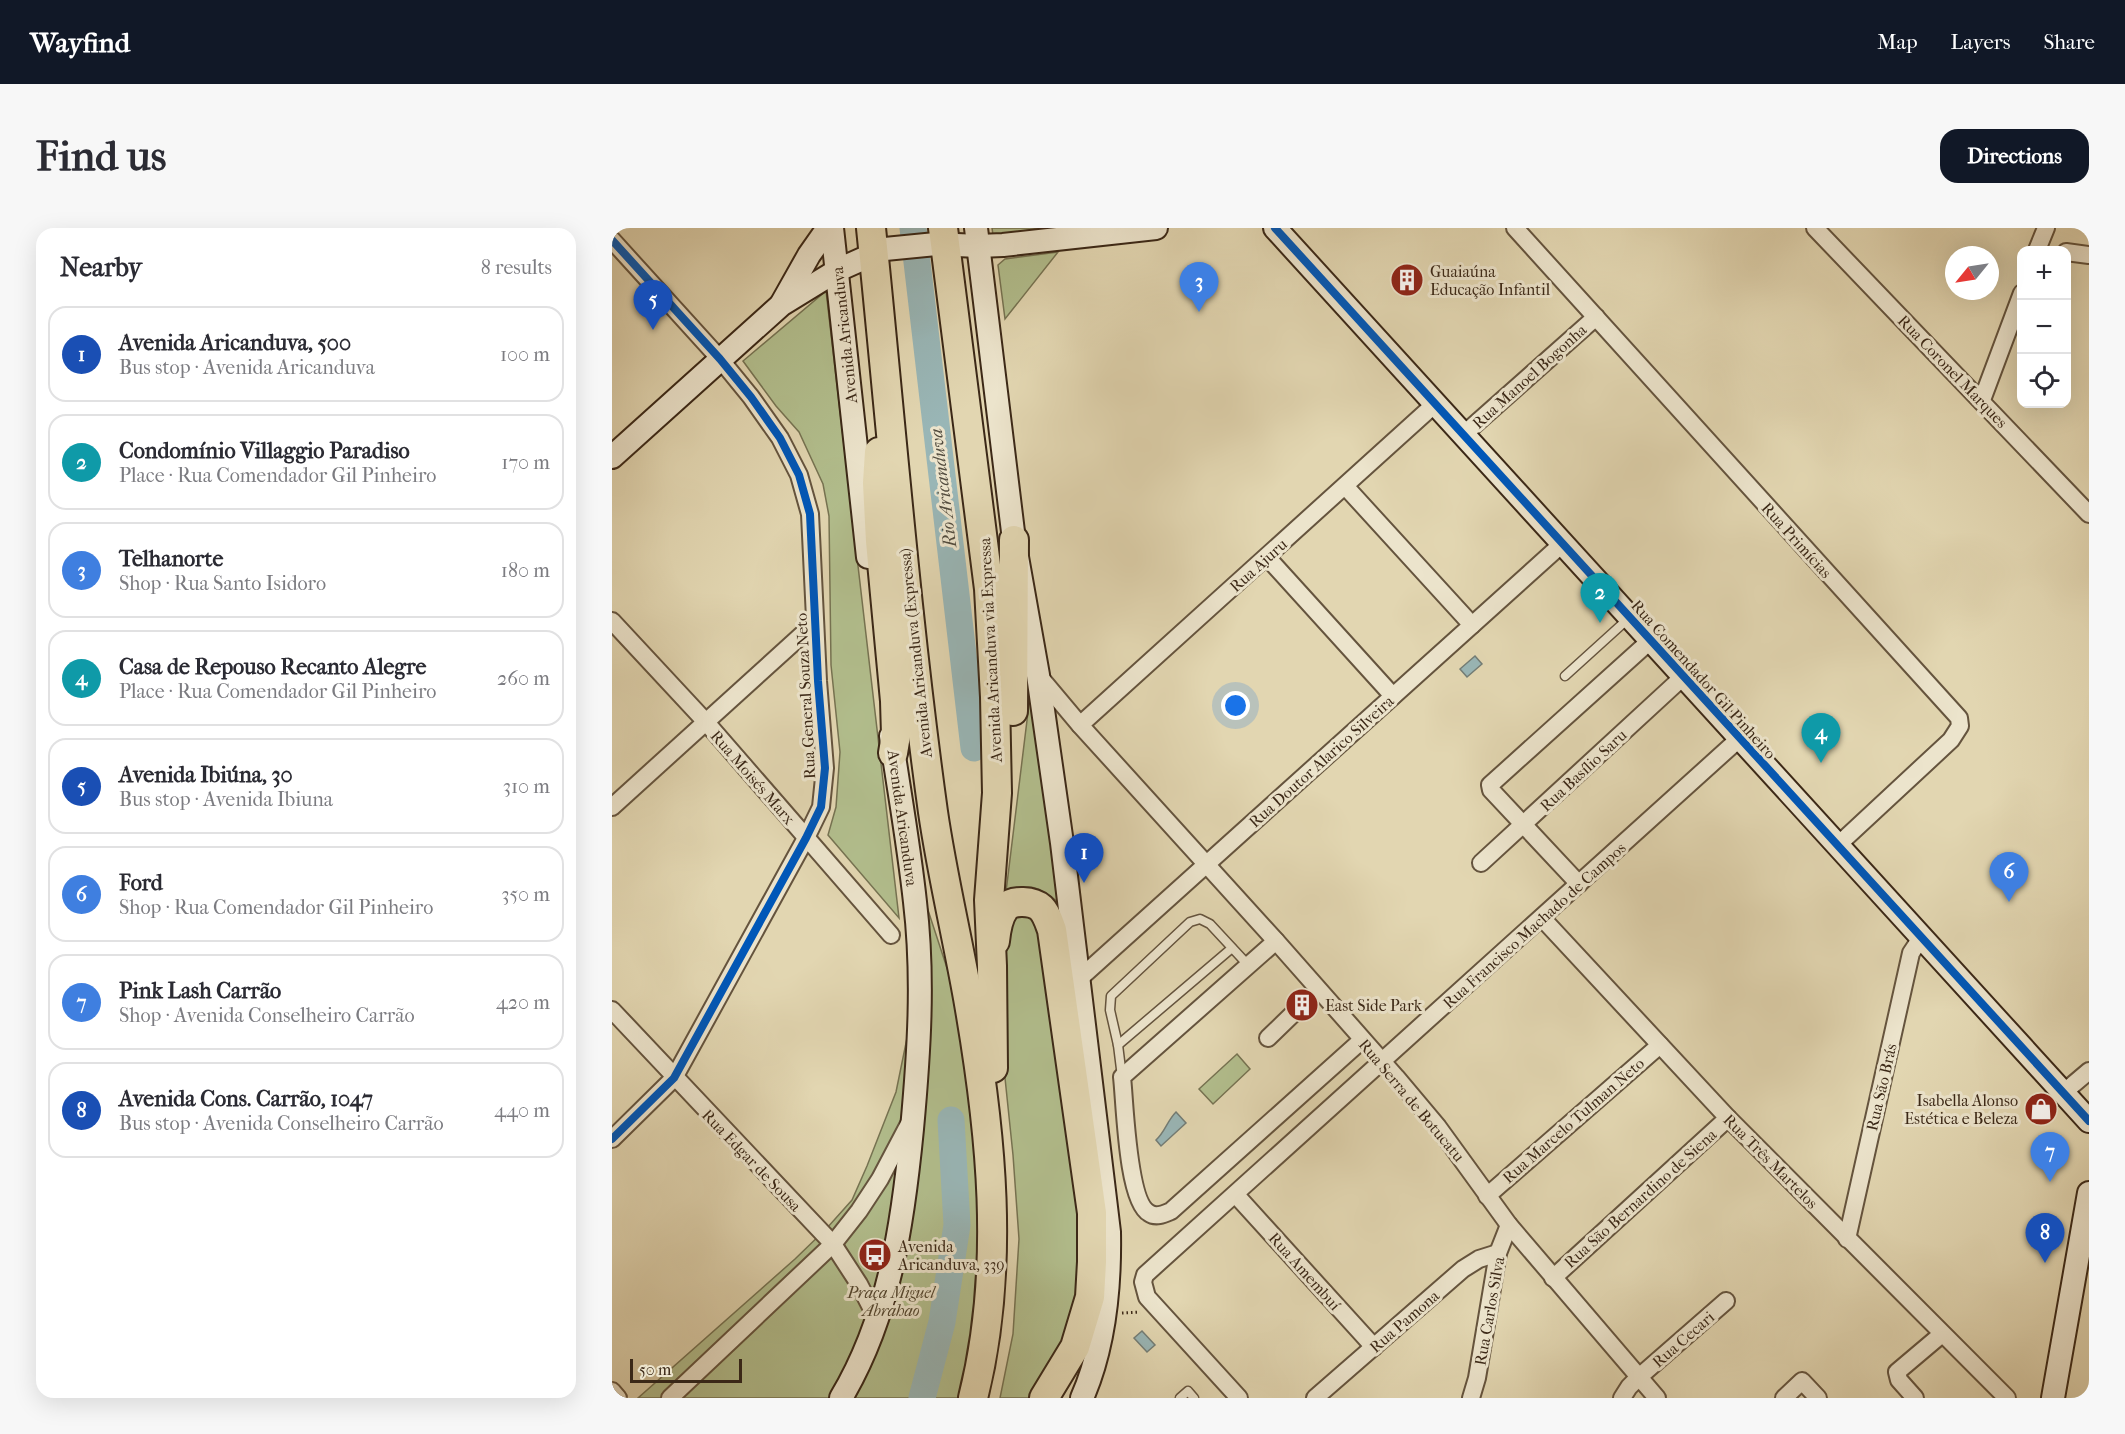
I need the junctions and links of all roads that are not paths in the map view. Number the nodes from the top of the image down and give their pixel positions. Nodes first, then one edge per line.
1 (830, 228) edge
2 (1156, 228) edge
3 (1275, 228) edge
4 (1515, 228) edge
5 (1815, 228) edge
6 (2046, 228) edge
7 (1135, 230) edge
8 (977, 237) edge
9 (941, 239) edge
10 (612, 240) edge
11 (877, 243) edge
12 (2039, 246) edge
13 (2071, 253) edge
14 (2089, 255) edge
15 (838, 270) junction
16 (2019, 300) edge
17 (782, 305) junction
18 (1596, 317) junction
19 (720, 359) junction
20 (1982, 400) junction
21 (1435, 404) junction
22 (889, 406) junction
23 (1463, 435) junction
24 (612, 457) edge
25 (1345, 486) junction
26 (2089, 514) edge
27 (1014, 540) junction
28 (1562, 544) junction
29 (1267, 557) junction
30 (1630, 617) junction
31 (612, 621) edge
32 (815, 623) junction
33 (1472, 625) junction
34 (1651, 640) junction
35 (1038, 675) junction
36 (1565, 676) dead end
37 (1684, 676) junction
38 (1393, 696) junction
39 (705, 721) junction
40 (1080, 725) junction
41 (1740, 738) junction
42 (893, 753) junction
43 (612, 807) edge
44 (1524, 824) junction
45 (806, 838) junction
46 (1838, 845) junction
47 (994, 849) junction
48 (1481, 863) dead end
49 (1206, 865) junction
50 (1579, 884) junction
51 (1542, 918) junction
52 (891, 935) dead end
53 (1921, 938) junction
54 (1276, 941) junction
55 (1232, 948) junction
56 (992, 966) junction
57 (1249, 966) junction
58 (1079, 979) junction
59 (1319, 990) junction
60 (612, 1010) edge
61 (1268, 1038) dead end
62 (1362, 1040) junction
63 (1118, 1045) junction
64 (1660, 1045) junction
65 (1382, 1062) junction
66 (2089, 1071) edge
67 (987, 1074) junction
68 (1122, 1077) junction
69 (674, 1078) junction
70 (2063, 1094) junction
71 (913, 1116) junction
72 (1728, 1118) junction
73 (2089, 1121) edge
74 (612, 1139) edge
75 (2089, 1192) edge
76 (1236, 1195) junction
77 (1486, 1196) junction
78 (1509, 1225) junction
79 (1847, 1239) junction
80 (833, 1244) junction
81 (1498, 1253) junction
82 (1553, 1278) junction
83 (1726, 1301) dead end
84 (877, 1319) junction
85 (1942, 1334) junction
86 (1374, 1347) junction
87 (1640, 1377) junction
88 (612, 1391) edge
89 (1087, 1392) edge
90 (618, 1398) edge
91 (670, 1398) edge
92 (841, 1398) edge
93 (973, 1398) edge
94 (987, 1398) edge
95 (1044, 1398) edge
96 (1180, 1398) edge
97 (1194, 1398) edge
98 (1239, 1398) edge
99 (1315, 1398) edge
100 (1471, 1398) edge
101 (1622, 1398) edge
102 (1657, 1398) edge
103 (1784, 1398) edge
104 (1818, 1398) edge
105 (1916, 1398) edge
106 (2007, 1398) edge
107 (2053, 1398) edge

1 - 15 main road, Avenida Aricanduva
1 - 17 main road
2 - 7 main road
3 - 21 main road, Rua Comendador Gil Pinheiro
4 - 18 street, Rua Primícias
5 - 20 street, Rua Coronel Marques
6 - 12 street
7 - 8 main road
8 - 9 main road
8 - 27 main road
9 - 11 main road
9 - 47 highway, Avenida Aricanduva via Expressa
10 - 19 street, Rua General Souza Neto
11 - 15 main road
11 - 22 highway, Avenida Aricanduva (Expressa)
13 - 14 street
15 - 17 main road
15 - 42 main road, Avenida Aricanduva
16 - 20 street
17 - 19 main road
18 - 23 street, Rua Manoel Bogonha
18 - 46 street, Rua Primícias
19 - 24 main road
19 - 32 street, Rua General Souza Neto
20 - 26 street, Rua Coronel Marques
21 - 23 main road, Rua Comendador Gil Pinheiro
21 - 25 street, Rua Ajuru
22 - 42 highway
22 - 67 highway, Avenida Aricanduva (Expressa)
23 - 28 main road, Rua Comendador Gil Pinheiro
25 - 29 street, Rua Ajuru
25 - 33 street
27 - 35 main road
27 - 47 highway
28 - 30 main road, Rua Comendador Gil Pinheiro
28 - 33 street, Rua Doutor Alarico Silveira
29 - 38 street
29 - 40 street, Rua Ajuru
30 - 34 main road, Rua Comendador Gil Pinheiro
30 - 36 lane
31 - 39 street, Rua Moisés Marx
32 - 39 street
32 - 45 street, Rua General Souza Neto
33 - 38 street, Rua Doutor Alarico Silveira
34 - 37 main road, Rua Comendador Gil Pinheiro
34 - 44 street
35 - 40 street, Rua Serra de Botucatu
35 - 58 main road
37 - 41 main road, Rua Comendador Gil Pinheiro
37 - 44 street, Rua Basílio Saru
38 - 49 street, Rua Doutor Alarico Silveira
39 - 43 street
39 - 45 street, Rua Moisés Marx
40 - 49 street, Rua Serra de Botucatu
41 - 46 main road, Rua Comendador Gil Pinheiro
41 - 50 street, Rua Francisco Machado de Campos
42 - 71 main road, Avenida Aricanduva
44 - 48 street, Rua Basílio Saru
44 - 50 street
45 - 52 street, Rua Moisés Marx
45 - 69 street, Rua General Souza Neto
46 - 53 main road, Rua Comendador Gil Pinheiro
47 - 56 highway, Avenida Aricanduva via Expressa
49 - 54 street, Rua Serra de Botucatu
49 - 58 street, Rua Doutor Alarico Silveira
50 - 51 street, Rua Francisco Machado de Campos
51 - 64 street, Rua Três Martelos
51 - 65 street, Rua Francisco Machado de Campos
53 - 70 main road, Rua Comendador Gil Pinheiro
53 - 79 street, Rua São Brás
54 - 57 street
54 - 59 street, Rua Serra de Botucatu
55 - 57 lane
55 - 63 lane
55 - 63 lane
56 - 67 highway, Avenida Aricanduva via Expressa
56 - 95 highway
57 - 68 street
58 - 89 main road
59 - 61 street
59 - 62 street, Rua Serra de Botucatu
60 - 69 street, Rua Edgar de Sousa
62 - 65 street, Rua Serra de Botucatu
62 - 68 street
63 - 68 lane
64 - 72 street, Rua Três Martelos
64 - 77 street, Rua Marcelo Tulman Neto
65 - 76 street, Rua Francisco Machado de Campos
65 - 77 street, Rua Serra de Botucatu
66 - 70 street
67 - 93 highway
67 - 94 highway
69 - 74 street, Rua General Souza Neto
69 - 80 street, Rua Edgar de Sousa
70 - 73 main road, Rua Comendador Gil Pinheiro
71 - 80 street
71 - 84 main road, Avenida Aricanduva
72 - 79 street, Rua Três Martelos
72 - 82 street, Rua São Bernardino de Siena
75 - 107 main road
76 - 86 street, Rua Amembuí
76 - 98 street, Rua Francisco Machado de Campos
77 - 78 street, Rua Serra de Botucatu
78 - 81 street, Rua Carlos Silva
78 - 82 street, Rua Serra de Botucatu
79 - 85 street, Rua Três Martelos
80 - 84 street, Rua Edgar de Sousa
80 - 91 street
81 - 86 street, Rua Pamona
81 - 100 street, Rua Carlos Silva
82 - 87 street, Rua Serra de Botucatu
83 - 87 street, Rua Cecari
84 - 92 main road, Avenida Aricanduva
85 - 105 street
85 - 106 street, Rua Três Martelos
86 - 99 street, Rua Pamona
87 - 101 street, Rua Cecari
87 - 102 street, Rua Serra de Botucatu
88 - 90 street
96 - 97 lane
103 - 104 street

